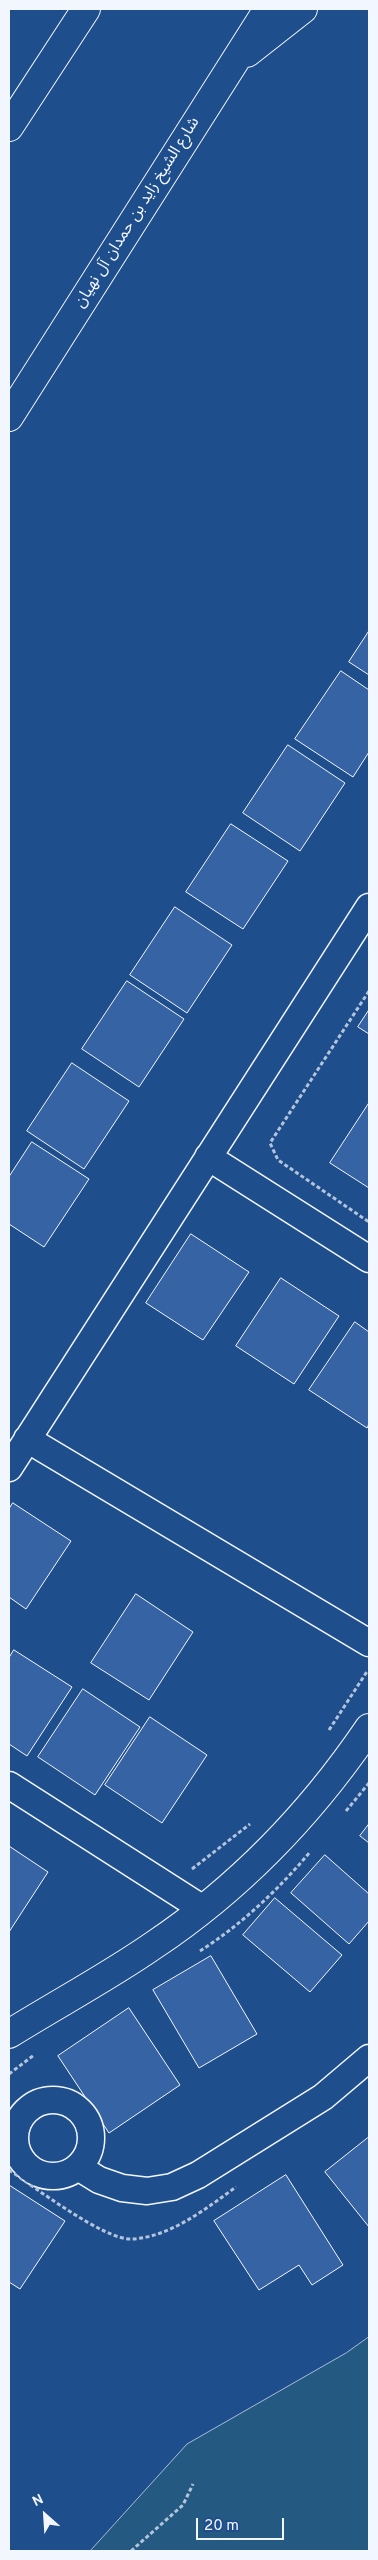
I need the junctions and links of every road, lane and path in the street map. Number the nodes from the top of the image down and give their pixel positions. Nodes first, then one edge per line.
1 (86, 9) edge
2 (268, 9) edge
3 (303, 9) edge
4 (234, 63) junction
5 (9, 127) edge
6 (9, 417) edge
7 (369, 907) edge
8 (369, 991) edge
9 (208, 1157) junction
10 (369, 1222) edge
11 (369, 1259) edge
12 (27, 1439) junction
13 (9, 1468) edge
14 (369, 1643) edge
15 (369, 1668) edge
16 (369, 1728) edge
17 (326, 1735) dead end
18 (9, 1785) edge
19 (256, 1818) dead end
20 (171, 1890) junction
21 (203, 1909) junction
22 (9, 2034) edge
23 (369, 2058) edge
24 (78, 2167) dead end
25 (193, 2484) dead end
26 (131, 2551) edge

1 - 5 main road
2 - 4 main road, شارع الشيخ زايد بن حمدان آل نهيان
3 - 4 main road
4 - 6 main road, شارع الشيخ زايد بن حمدان آل نهيان
7 - 9 street
8 - 10 path
9 - 11 street
9 - 12 street
12 - 13 street
12 - 14 street
15 - 17 path
16 - 21 main road
18 - 20 street
19 - 20 path
20 - 21 street
21 - 22 main road
23 - 24 street
25 - 26 path

